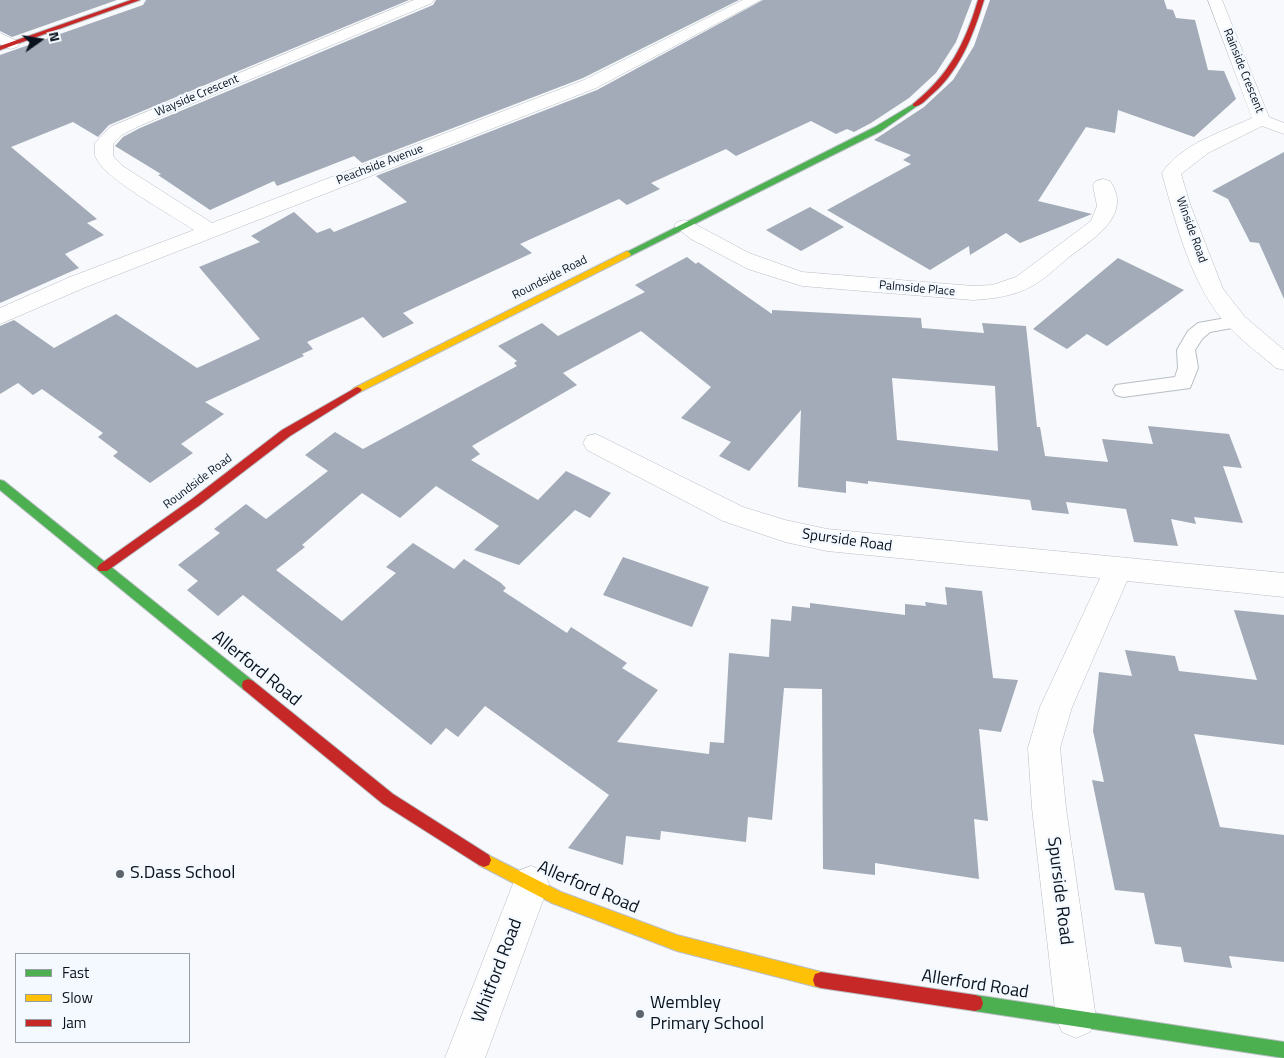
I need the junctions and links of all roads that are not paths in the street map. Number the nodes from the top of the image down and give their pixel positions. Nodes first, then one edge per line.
1 (137, 0) edge
2 (427, 0) edge
3 (754, 0) edge
4 (981, 0) edge
5 (1215, 0) edge
6 (4, 43) edge
7 (1262, 120) junction
8 (1284, 129) edge
9 (1103, 185) dead end
10 (684, 226) junction
11 (210, 231) junction
12 (0, 317) edge
13 (1237, 322) junction
14 (1284, 362) edge
15 (1123, 390) dead end
16 (596, 443) dead end
17 (0, 484) edge
18 (103, 568) junction
19 (1118, 570) junction
20 (1284, 585) edge
21 (531, 884) junction
22 (1076, 1018) junction
23 (1284, 1050) edge
24 (465, 1058) edge

1 - 6 street
2 - 11 street, Wayside Crescent
3 - 11 street, Peachside Avenue
4 - 10 street, Roundside Road
5 - 7 street, Rainside Crescent
7 - 8 street, Rainside Crescent
7 - 13 street, Winside Road
9 - 10 street, Palmside Place
10 - 18 street, Roundside Road
11 - 12 street, Peachside Avenue
13 - 14 street, Winside Road
13 - 15 lane
16 - 19 street, Spurside Road
17 - 18 street, Allerford Road
18 - 21 street, Allerford Road
19 - 20 street, Spurside Road
19 - 22 street, Spurside Road
21 - 22 street, Allerford Road
21 - 24 street, Whitford Road
22 - 23 street, Allerford Road

